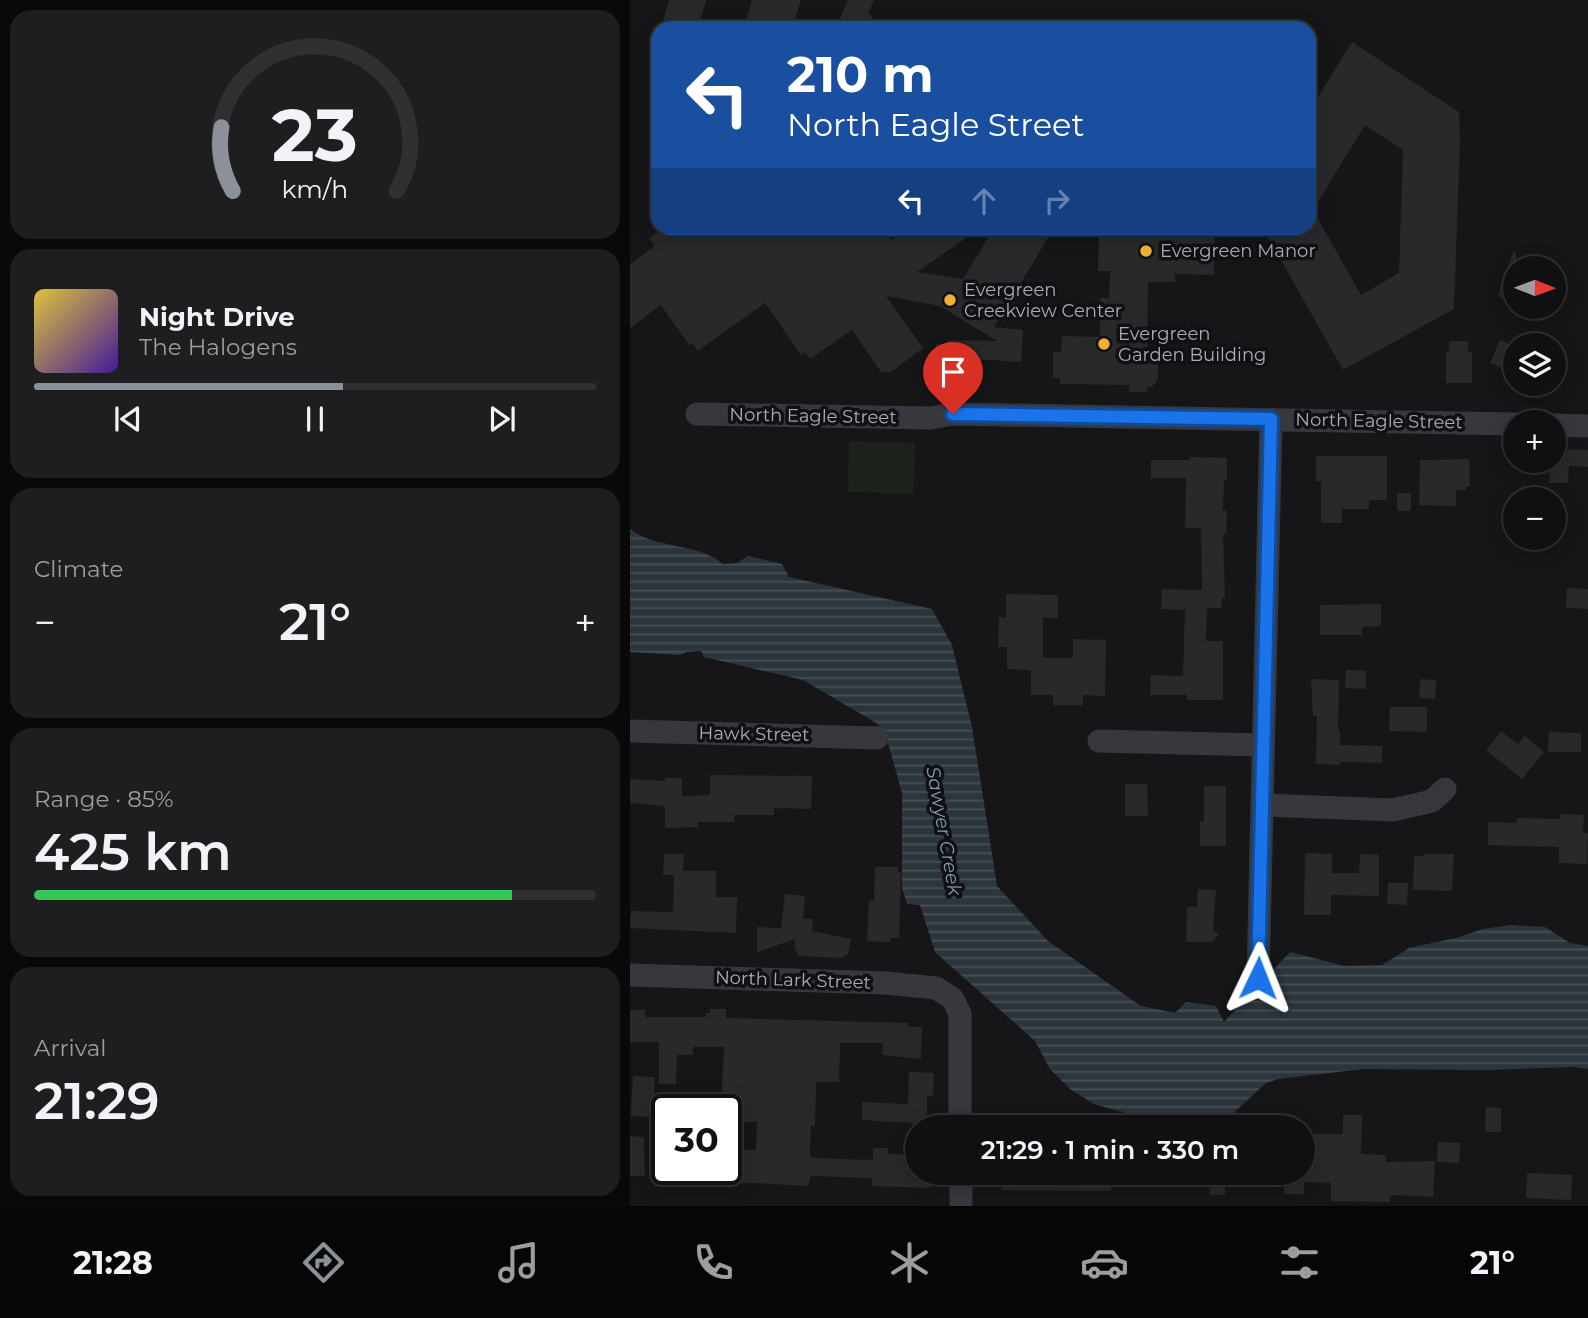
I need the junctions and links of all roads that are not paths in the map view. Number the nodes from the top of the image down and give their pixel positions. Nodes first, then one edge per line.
1 (697, 414) dead end
2 (1271, 419) junction
3 (1503, 424) edge
4 (1566, 425) edge
5 (1588, 426) edge
6 (630, 731) edge
7 (877, 738) dead end
8 (1099, 741) dead end
9 (1262, 744) junction
10 (1446, 789) dead end
11 (1262, 805) junction
12 (630, 975) edge
13 (1258, 978) dead end
14 (960, 1115) edge
15 (961, 1185) edge
16 (961, 1206) edge

1 - 2 street, North Eagle Street
2 - 3 street, North Eagle Street
2 - 9 street
4 - 5 street
6 - 7 street, Hawk Street
8 - 9 street
9 - 11 street
10 - 11 street
11 - 13 street
12 - 14 street, North Lark Street
15 - 16 street

